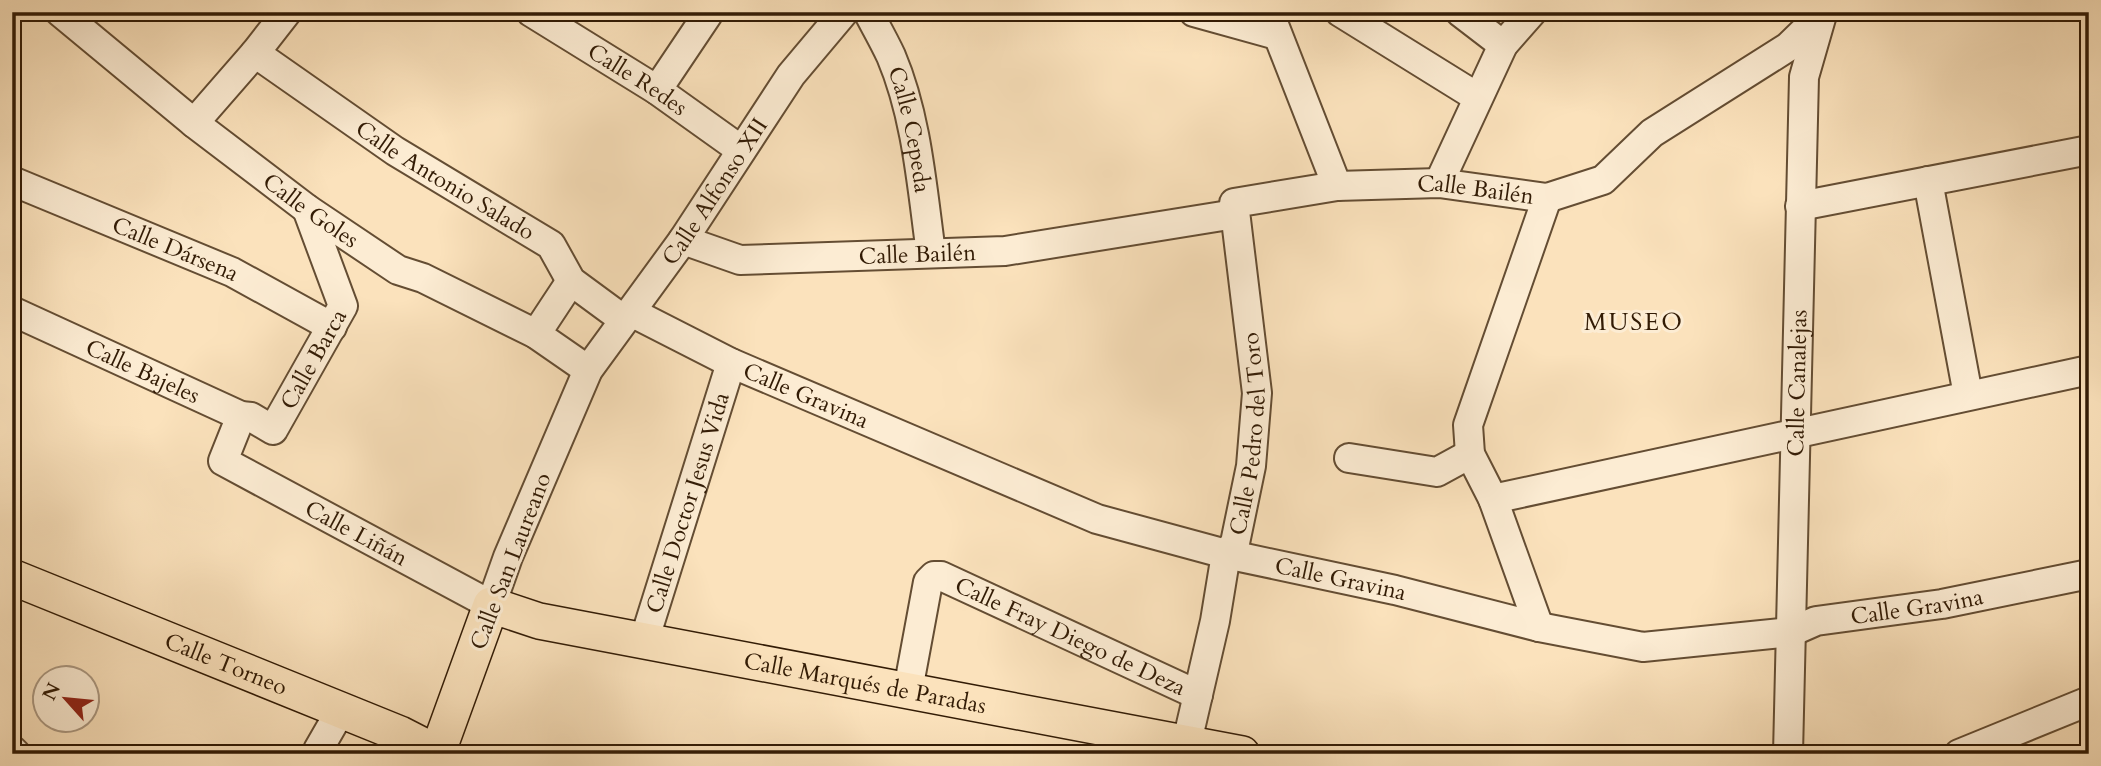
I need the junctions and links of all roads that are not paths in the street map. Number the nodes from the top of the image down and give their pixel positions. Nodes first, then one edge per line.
1 (60, 12) edge
2 (287, 12) edge
3 (531, 12) edge
4 (705, 12) edge
5 (844, 12) edge
6 (868, 12) edge
7 (1194, 12) edge
8 (1340, 12) edge
9 (1460, 12) edge
10 (1532, 12) edge
11 (1823, 14) edge
12 (1273, 24) edge
13 (1503, 44) junction
14 (255, 53) junction
15 (657, 90) junction
16 (1477, 97) junction
17 (194, 123) junction
18 (741, 150) junction
19 (2089, 150) edge
20 (12, 181) edge
21 (1928, 181) junction
22 (1439, 183) junction
23 (1337, 186) junction
24 (1547, 198) junction
25 (1800, 206) junction
26 (307, 209) junction
27 (1234, 209) junction
28 (683, 240) junction
29 (931, 253) junction
30 (571, 281) junction
31 (12, 311) edge
32 (627, 316) junction
33 (332, 327) junction
34 (536, 334) junction
35 (731, 363) junction
36 (588, 370) junction
37 (2089, 370) edge
38 (1968, 395) junction
39 (241, 416) junction
40 (273, 430) joint
41 (1794, 433) junction
42 (1470, 454) junction
43 (1349, 458) dead end
44 (1493, 499) junction
45 (1226, 554) junction
46 (2089, 574) edge
47 (12, 578) edge
48 (491, 605) junction
49 (1539, 627) junction
50 (1791, 632) junction
51 (644, 641) junction
52 (908, 690) junction
53 (1198, 695) junction
54 (2089, 701) edge
55 (341, 710) junction
56 (1187, 742) junction
57 (12, 750) edge
58 (318, 750) dead end
59 (437, 753) edge
60 (16, 754) edge
61 (1242, 754) edge
62 (1788, 754) edge
63 (1959, 754) edge

1 - 17 street, Calle Goles
2 - 14 street
3 - 15 street, Calle Redes
4 - 15 street
5 - 18 street, Calle Alfonso XII
6 - 29 street, Calle Cepeda
7 - 12 street
8 - 16 street
9 - 13 street
10 - 13 street
11 - 24 street, Calle Bailén
11 - 25 street, Calle Canalejas
12 - 23 street
13 - 16 street
14 - 17 street
14 - 30 street, Calle Antonio Salado
15 - 18 street, Calle Redes
16 - 22 street
17 - 26 street, Calle Goles
18 - 28 street, Calle Alfonso XII
19 - 21 street
20 - 33 street, Calle Dársena
21 - 25 street
21 - 38 street
22 - 23 street, Calle Bailén
22 - 24 street, Calle Bailén
23 - 27 street, Calle Bailén
24 - 42 street
25 - 41 street, Calle Canalejas
26 - 33 street, Calle Barca
26 - 34 street, Calle Goles
27 - 29 street, Calle Bailén
27 - 45 street, Calle Pedro del Toro
28 - 29 street, Calle Bailén
28 - 32 street, Calle Alfonso XII
30 - 32 street, Calle Antonio Salado
30 - 34 street
31 - 39 street, Calle Bajeles
32 - 35 street, Calle Gravina
32 - 36 street, Calle Alfonso XII
33 - 40 street, Calle Barca
34 - 36 street, Calle Goles
35 - 45 street, Calle Gravina
35 - 51 street, Calle Doctor Jesus Vida
36 - 48 street, Calle San Laureano
37 - 38 street
38 - 41 street
39 - 40 street, Calle Bajeles
39 - 48 street, Calle Liñán
41 - 44 street
41 - 50 street, Calle Canalejas
42 - 43 street
42 - 44 street
44 - 49 street
45 - 49 street, Calle Gravina
45 - 53 street, Calle Pedro del Toro
46 - 50 street, Calle Gravina
47 - 55 main road, Calle Torneo
48 - 51 main road, Calle Marqués de Paradas
48 - 59 main road, Calle San Laureano
49 - 50 street, Calle Gravina
50 - 62 street, Calle Canalejas
51 - 52 main road, Calle Marqués de Paradas
52 - 53 street, Calle Fray Diego de Deza
52 - 56 main road, Calle Marqués de Paradas
53 - 56 street, Calle Pedro del Toro
54 - 63 street
55 - 58 street
55 - 59 main road, Calle Torneo
56 - 61 main road, Calle Marqués de Paradas
57 - 60 street

